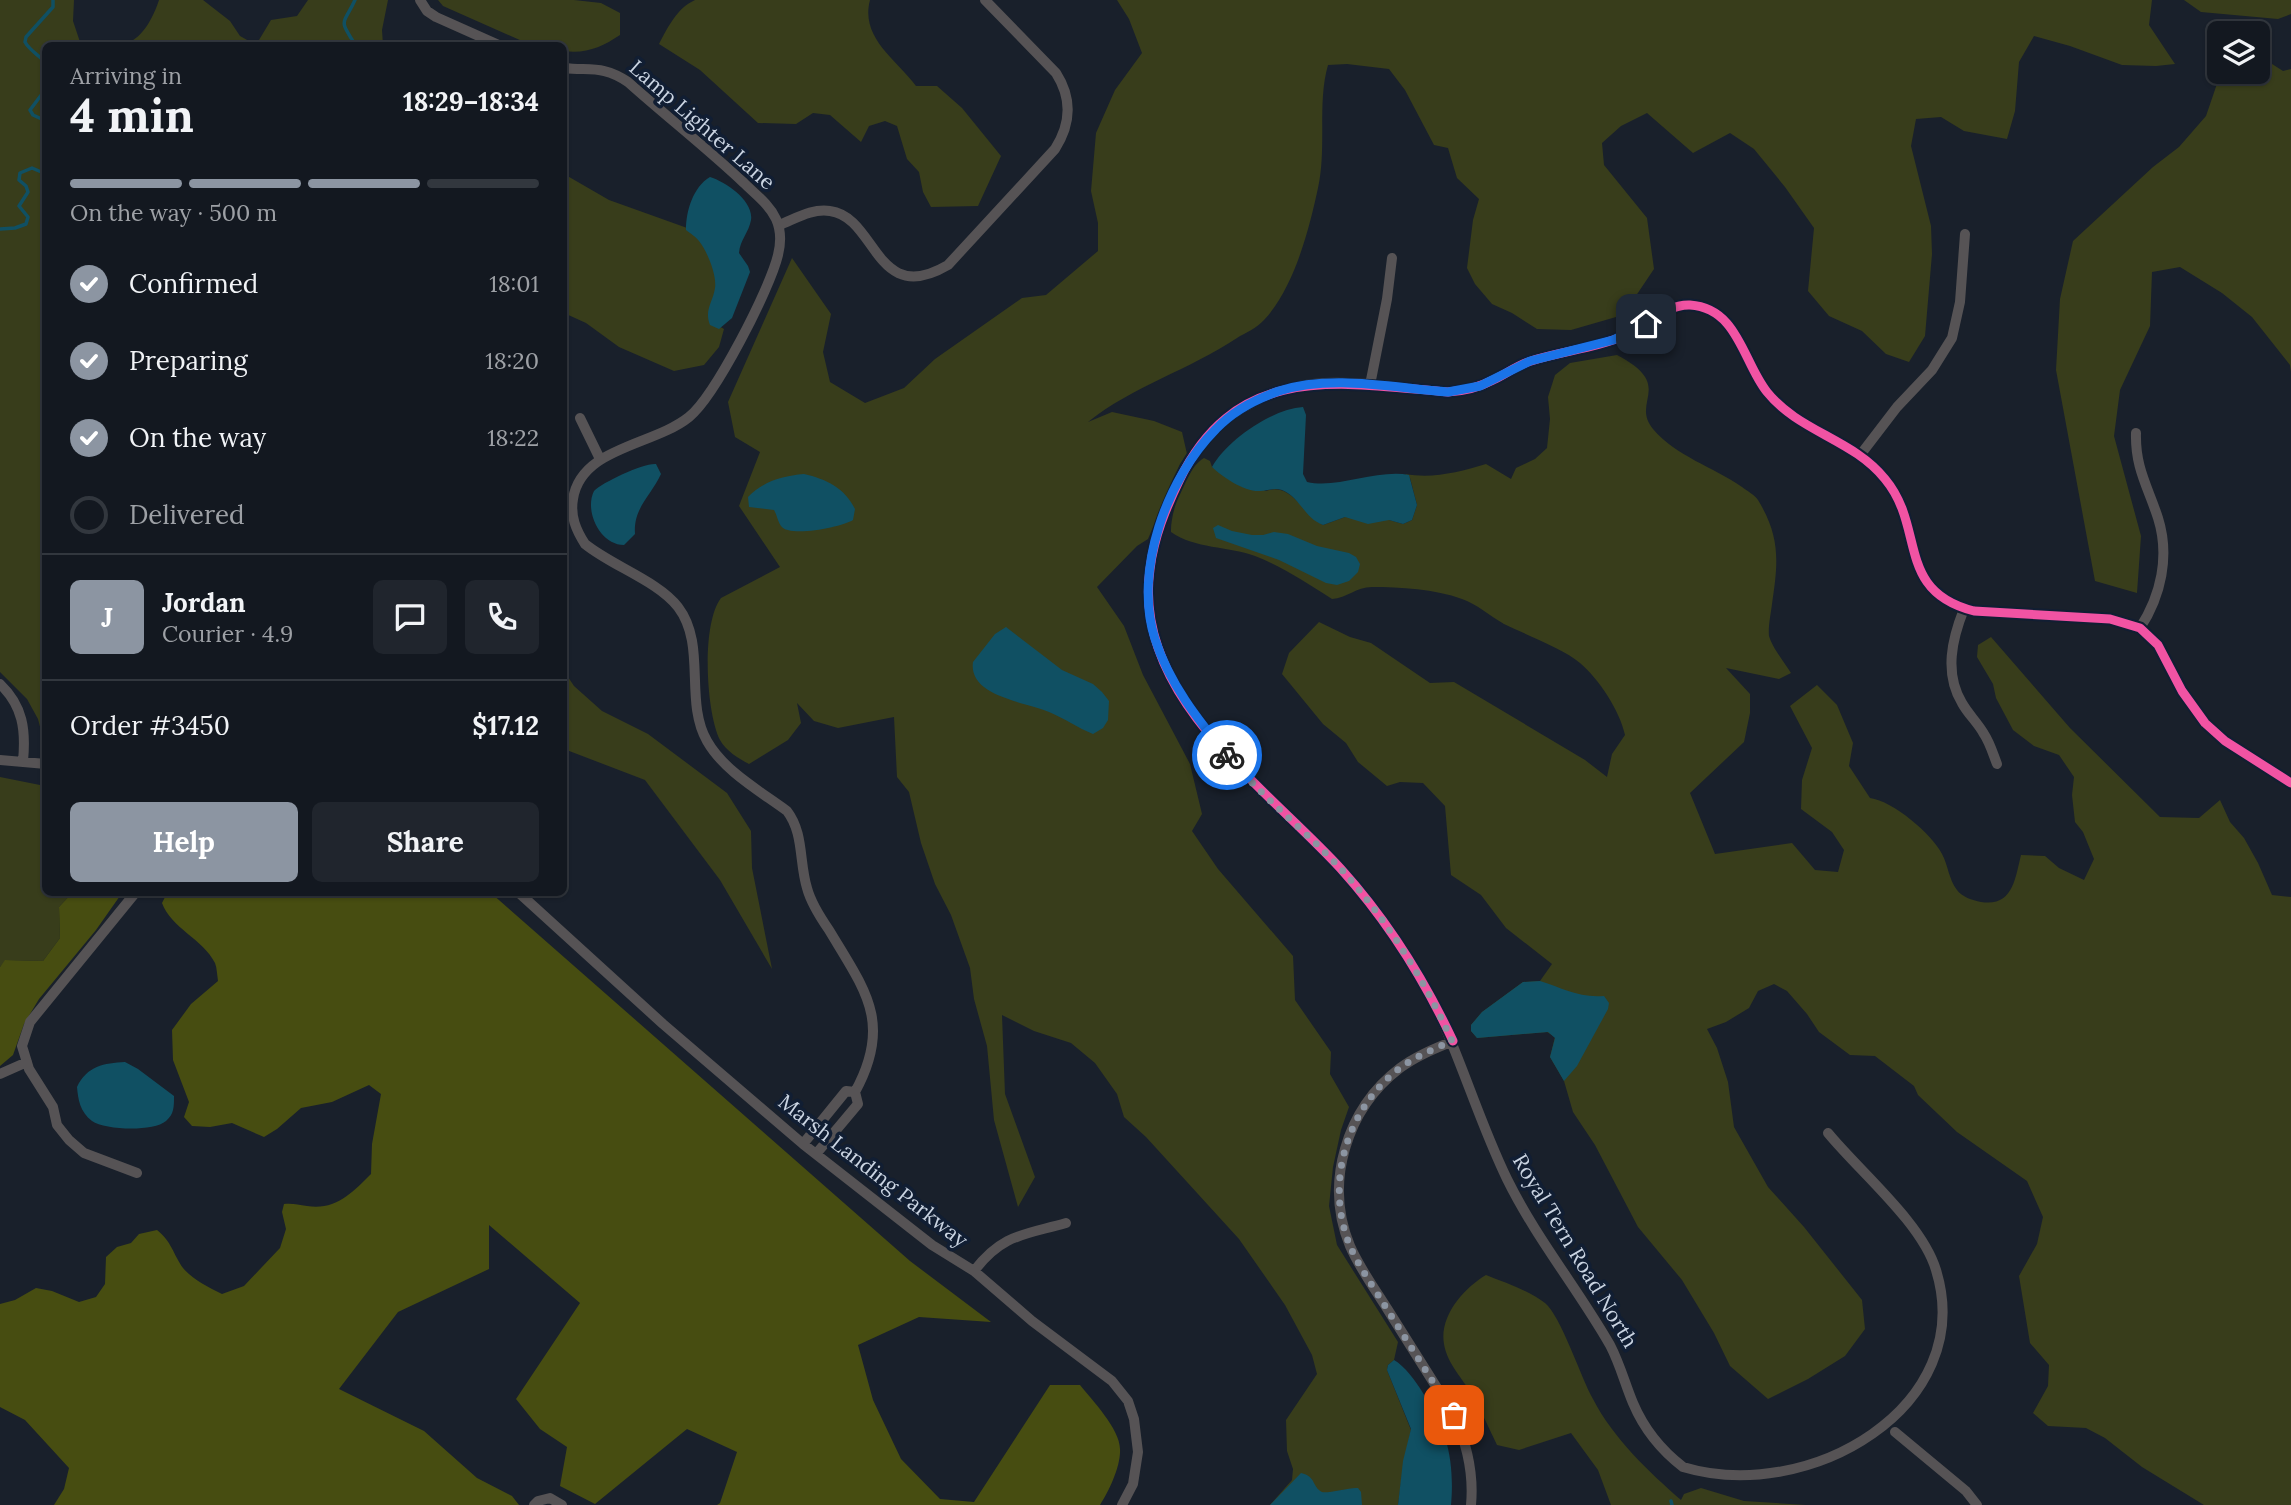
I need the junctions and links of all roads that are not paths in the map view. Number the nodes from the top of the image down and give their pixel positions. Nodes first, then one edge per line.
1 (420, 0) edge
2 (985, 0) edge
3 (492, 42) edge
4 (567, 68) edge
5 (779, 225) junction
6 (1965, 234) dead end
7 (1392, 258) dead end
8 (1370, 386) junction
9 (579, 418) dead end
10 (2136, 433) dead end
11 (1861, 454) junction
12 (600, 459) junction
13 (1964, 608) junction
14 (2140, 628) junction
15 (0, 684) edge
16 (0, 760) edge
17 (23, 761) junction
18 (42, 763) edge
19 (1997, 764) dead end
20 (2291, 783) edge
21 (133, 896) edge
22 (522, 896) edge
23 (1452, 1041) junction
24 (27, 1062) junction
25 (0, 1074) edge
26 (855, 1092) junction
27 (829, 1113) junction
28 (842, 1124) junction
29 (1828, 1133) dead end
30 (803, 1144) junction
31 (816, 1154) junction
32 (137, 1173) dead end
33 (1066, 1223) dead end
34 (974, 1271) junction
35 (1712, 1483) dead end
36 (534, 1505) edge
37 (562, 1505) edge
38 (1122, 1505) edge
39 (1471, 1505) edge
40 (1977, 1505) edge

1 - 3 street
2 - 5 street
4 - 5 street, Lamp Lighter Lane
5 - 12 street
6 - 11 street
7 - 8 street
8 - 11 street, Royal Tern Road North
8 - 23 street, Royal Tern Road North
9 - 12 street
10 - 14 street
11 - 13 street
12 - 26 street
13 - 14 street
13 - 19 street
14 - 20 street
15 - 17 street
16 - 17 street
17 - 18 street
21 - 24 street
22 - 30 street, Marsh Landing Parkway
23 - 35 street, Royal Tern Road North
23 - 39 street
24 - 25 street
24 - 32 street
26 - 27 street
26 - 28 street
27 - 28 street
27 - 30 street
28 - 31 street
29 - 40 street
30 - 31 street, Marsh Landing Parkway
31 - 34 street, Marsh Landing Parkway
33 - 34 street
34 - 38 street, Marsh Landing Parkway
36 - 37 street

